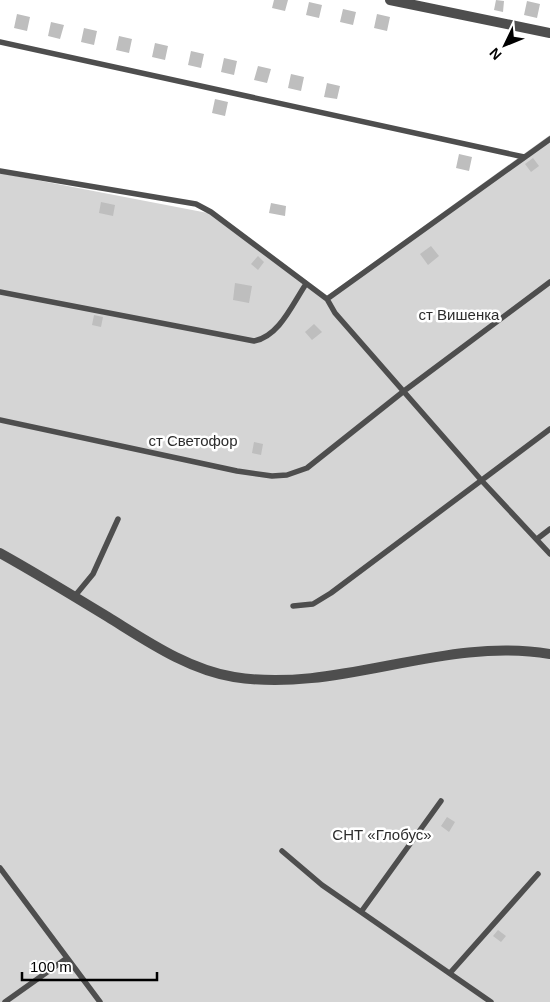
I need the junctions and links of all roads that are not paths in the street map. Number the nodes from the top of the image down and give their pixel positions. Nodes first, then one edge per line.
1 (390, 0) edge
2 (550, 33) edge
3 (0, 42) edge
4 (550, 138) edge
5 (524, 157) junction
6 (0, 171) edge
7 (550, 282) edge
8 (306, 284) junction
9 (0, 292) edge
10 (327, 299) junction
11 (404, 391) junction
12 (0, 420) edge
13 (550, 429) edge
14 (482, 481) junction
15 (118, 519) dead end
16 (550, 529) edge
17 (537, 539) junction
18 (0, 553) edge
19 (550, 554) edge
20 (74, 596) junction
21 (293, 606) dead end
22 (550, 654) edge
23 (441, 801) dead end
24 (282, 851) dead end
25 (0, 868) edge
26 (538, 874) dead end
27 (361, 912) junction
28 (67, 958) junction
29 (450, 973) junction
30 (6, 1002) edge
31 (100, 1002) edge
32 (491, 1002) edge

1 - 2 street
3 - 5 lane
4 - 5 lane
5 - 10 lane
6 - 8 lane
7 - 11 lane
8 - 9 lane
8 - 10 lane
10 - 11 lane
11 - 12 lane
11 - 14 lane
13 - 14 lane
14 - 17 lane
14 - 21 lane
15 - 20 lane
16 - 17 lane
17 - 19 lane
18 - 20 street
20 - 22 street
23 - 27 lane
24 - 27 lane
25 - 28 lane
26 - 29 lane
27 - 29 lane
28 - 30 lane
28 - 31 lane
29 - 32 lane

